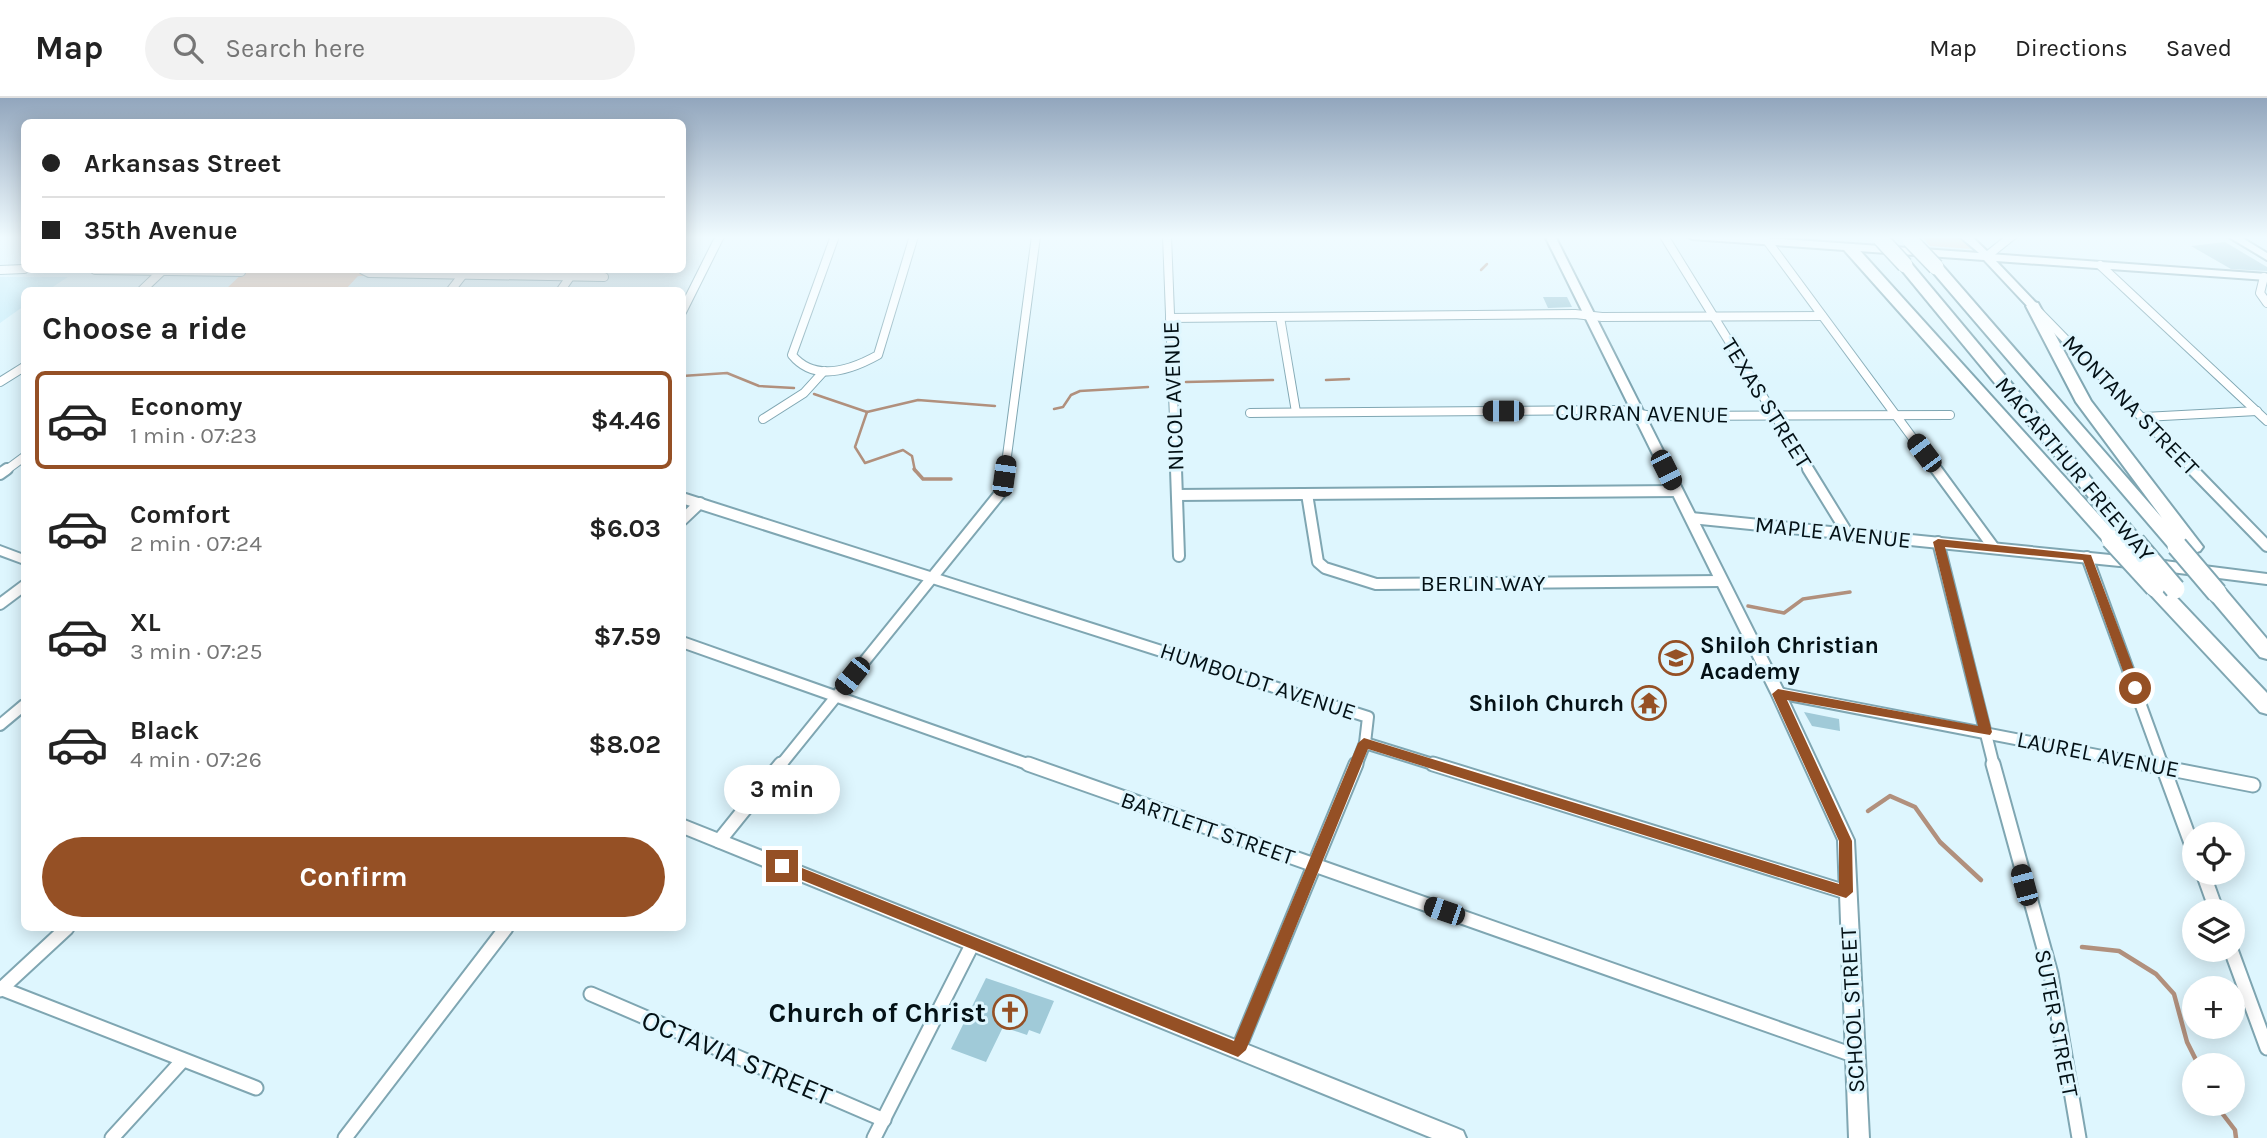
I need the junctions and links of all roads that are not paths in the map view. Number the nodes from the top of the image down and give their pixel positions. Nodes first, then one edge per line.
1 (696, 285) edge
2 (817, 285) edge
3 (899, 285) edge
4 (1030, 285) edge
5 (1169, 285) edge
6 (1573, 285) edge
7 (1694, 285) edge
8 (1799, 285) edge
9 (1883, 285) edge
10 (1921, 285) edge
11 (1952, 285) edge
12 (2013, 285) edge
13 (2121, 285) edge
14 (2263, 285) edge
15 (2267, 303) edge
16 (686, 304) edge
17 (2033, 306) junction
18 (1588, 316) junction
19 (1713, 316) junction
20 (1822, 316) junction
21 (1280, 317) junction
22 (1170, 318) junction
23 (21, 369) edge
24 (824, 371) junction
25 (0, 382) edge
26 (2257, 411) junction
27 (1296, 412) junction
28 (1636, 412) junction
29 (1250, 413) dead end
30 (1895, 414) junction
31 (1774, 415) junction
32 (1950, 415) dead end
33 (2144, 417) junction
34 (763, 419) dead end
35 (2267, 421) edge
36 (21, 459) edge
37 (0, 474) edge
38 (1677, 491) junction
39 (1307, 494) junction
40 (1177, 495) junction
41 (686, 499) edge
42 (700, 503) junction
43 (686, 516) edge
44 (1691, 518) junction
45 (1848, 534) junction
46 (1938, 542) junction
47 (2185, 546) junction
48 (2267, 547) edge
49 (1994, 548) junction
50 (0, 550) edge
51 (1179, 556) dead end
52 (2087, 557) junction
53 (21, 559) edge
54 (931, 576) junction
55 (2267, 579) edge
56 (1721, 581) junction
57 (21, 588) edge
58 (2165, 588) junction
59 (2224, 593) junction
60 (0, 604) edge
61 (2267, 642) edge
62 (686, 643) edge
63 (2267, 652) edge
64 (1778, 694) junction
65 (836, 696) junction
66 (2267, 705) edge
67 (21, 708) edge
68 (0, 725) edge
69 (1986, 732) junction
70 (1364, 743) junction
71 (2164, 767) junction
72 (2253, 785) dead end
73 (2184, 822) edge
74 (686, 828) edge
75 (719, 841) junction
76 (1316, 866) junction
77 (1846, 892) junction
78 (64, 931) edge
79 (504, 931) edge
80 (973, 943) junction
81 (2235, 962) edge
82 (1, 989) edge
83 (591, 995) dead end
84 (2267, 1048) edge
85 (1238, 1050) junction
86 (1853, 1055) junction
87 (183, 1060) junction
88 (256, 1088) dead end
89 (884, 1120) junction
90 (1450, 1137) edge
91 (112, 1138) edge
92 (345, 1138) edge
93 (874, 1138) edge
94 (1859, 1138) edge
95 (2079, 1138) edge

1 - 16 street
2 - 24 street
3 - 24 street
4 - 54 street
5 - 22 street, NICOL AVENUE
6 - 18 street, SCHOOL STREET
7 - 19 street, TEXAS STREET
8 - 20 street
9 - 58 highway, bridge
10 - 58 highway, MACARTHUR FREEWAY, bridge
11 - 47 highway, MACARTHUR FREEWAY, bridge
12 - 17 street, MONTANA STREET
13 - 26 street
14 - 15 street
17 - 33 street, MONTANA STREET
17 - 47 highway
18 - 19 street
18 - 21 street
18 - 28 street, SCHOOL STREET
19 - 20 street
19 - 31 street, TEXAS STREET
20 - 30 street
21 - 22 street
21 - 27 street
22 - 40 street, NICOL AVENUE
23 - 25 street
24 - 34 street
26 - 33 street
26 - 35 street
27 - 28 street, CURRAN AVENUE
27 - 29 street, CURRAN AVENUE
28 - 31 street, CURRAN AVENUE
28 - 38 street, SCHOOL STREET
30 - 31 street, CURRAN AVENUE
30 - 32 street, CURRAN AVENUE
30 - 49 street
31 - 45 street, TEXAS STREET
33 - 48 street, MONTANA STREET
36 - 37 street
38 - 39 street
38 - 44 street, SCHOOL STREET
39 - 40 street
39 - 56 street, BERLIN WAY
40 - 51 street, NICOL AVENUE
41 - 42 street, HUMBOLDT AVENUE
42 - 43 street
42 - 54 street, HUMBOLDT AVENUE
44 - 45 street, MAPLE AVENUE
44 - 56 street, SCHOOL STREET
45 - 46 street, MAPLE AVENUE
46 - 49 street, MAPLE AVENUE
46 - 69 street, SUTER STREET
47 - 59 highway
49 - 52 street, MAPLE AVENUE
50 - 53 street
52 - 55 street, MAPLE AVENUE
52 - 71 street
54 - 65 street
54 - 70 street, HUMBOLDT AVENUE
56 - 64 street, SCHOOL STREET
57 - 60 street
58 - 66 highway, MACARTHUR FREEWAY
59 - 61 highway
59 - 63 highway
62 - 65 street, BARTLETT STREET
64 - 69 street, LAUREL AVENUE
64 - 77 street, SCHOOL STREET
65 - 75 street
65 - 76 street, BARTLETT STREET
67 - 68 street
69 - 71 street, LAUREL AVENUE
69 - 95 street, SUTER STREET
70 - 76 street
70 - 77 street, HUMBOLDT AVENUE
71 - 72 street, LAUREL AVENUE
71 - 73 street
74 - 75 street
75 - 80 street
76 - 85 street
76 - 86 street, BARTLETT STREET
77 - 86 street, SCHOOL STREET
78 - 82 street
79 - 92 street
80 - 85 street
80 - 89 street
81 - 84 street
82 - 87 street
83 - 89 street, OCTAVIA STREET
85 - 90 street
86 - 94 street, SCHOOL STREET
87 - 88 street
87 - 91 street
89 - 93 street

